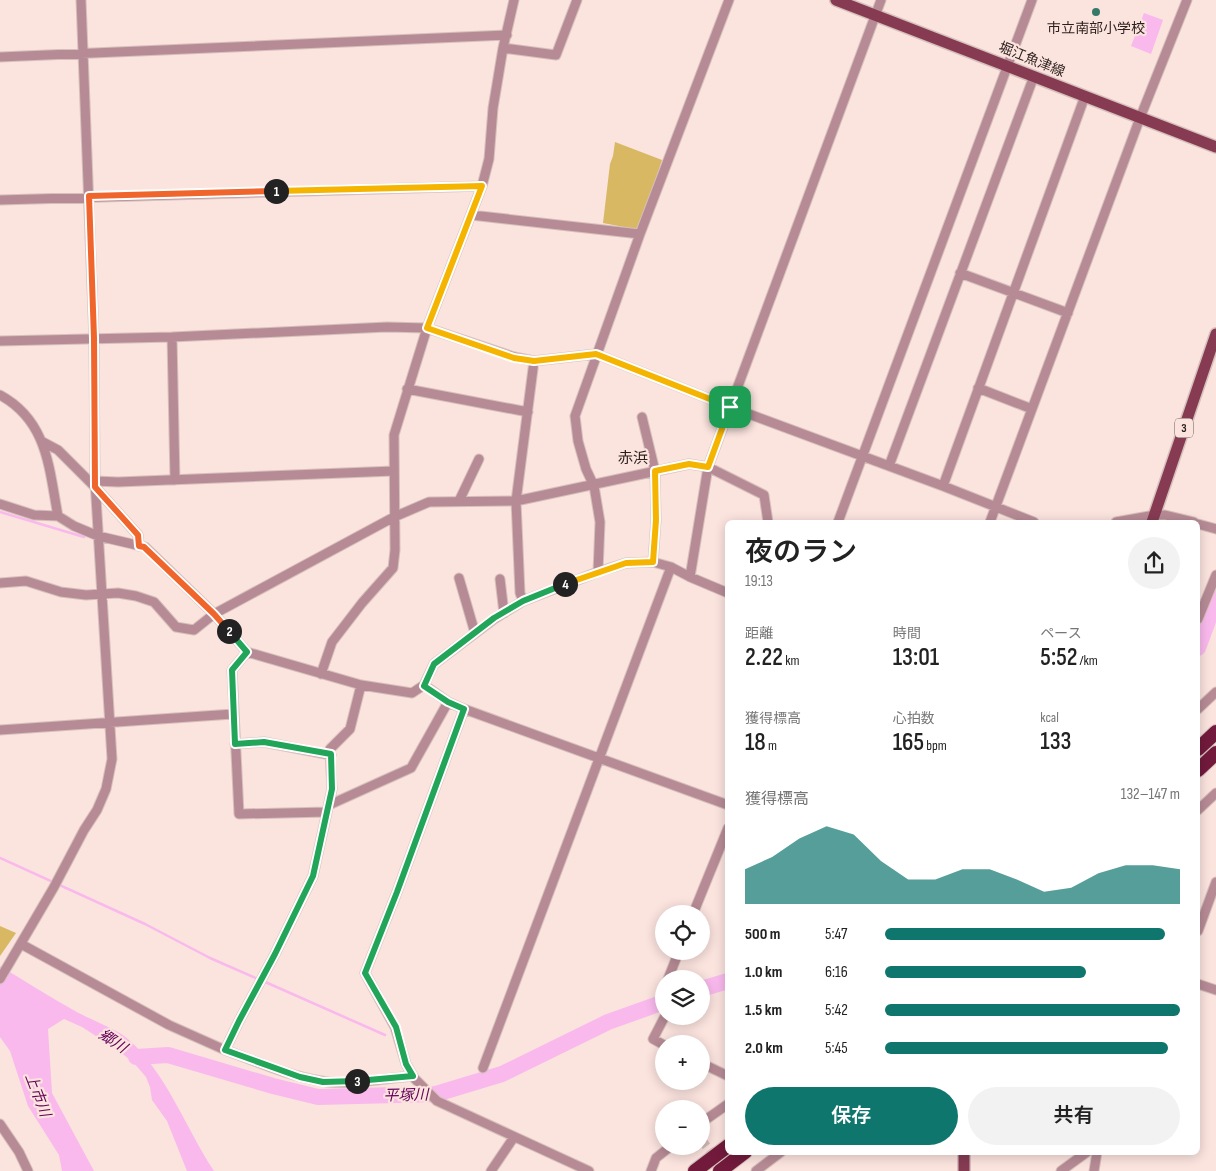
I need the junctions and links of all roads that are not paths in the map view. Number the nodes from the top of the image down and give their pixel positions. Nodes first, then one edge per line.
1 (81, 0) edge
2 (514, 0) edge
3 (577, 0) edge
4 (729, 0) edge
5 (836, 0) edge
6 (881, 0) edge
7 (1032, 0) edge
8 (1186, 0) edge
9 (875, 15) junction
10 (507, 34) junction
11 (503, 48) junction
12 (84, 54) junction
13 (0, 57) edge
14 (1008, 65) junction
15 (1034, 76) junction
16 (1085, 96) junction
17 (1140, 118) junction
18 (1216, 147) edge
19 (482, 186) junction
20 (89, 196) junction
21 (0, 200) edge
22 (471, 215) junction
23 (640, 234) junction
24 (960, 273) junction
25 (1013, 293) junction
26 (1068, 313) junction
27 (427, 328) junction
28 (1216, 334) edge
29 (172, 336) junction
30 (94, 338) junction
31 (0, 341) edge
32 (596, 354) junction
33 (534, 361) junction
34 (978, 388) junction
35 (407, 389) junction
36 (0, 395) edge
37 (730, 407) junction
38 (1032, 409) junction
39 (528, 412) junction
40 (642, 417) dead end
41 (43, 442) junction
42 (862, 456) junction
43 (479, 459) dead end
44 (888, 466) junction
45 (708, 467) junction
46 (394, 470) junction
47 (655, 471) junction
48 (175, 480) junction
49 (95, 484) junction
50 (594, 486) junction
51 (942, 486) junction
52 (459, 501) junction
53 (516, 501) junction
54 (0, 504) edge
55 (996, 506) junction
56 (58, 516) junction
57 (394, 517) junction
58 (1154, 519) edge
59 (768, 520) edge
60 (839, 520) edge
61 (991, 520) edge
62 (1029, 520) edge
63 (1141, 520) edge
64 (1186, 520) edge
65 (1200, 524) edge
66 (1216, 528) edge
67 (98, 536) junction
68 (139, 546) junction
69 (653, 562) junction
70 (671, 567) junction
71 (598, 572) junction
72 (1216, 575) edge
73 (690, 577) junction
74 (458, 578) dead end
75 (500, 579) dead end
76 (0, 583) edge
77 (725, 592) edge
78 (102, 595) junction
79 (523, 601) junction
80 (504, 613) junction
81 (214, 614) junction
82 (1200, 614) edge
83 (476, 633) junction
84 (247, 652) junction
85 (322, 674) junction
86 (361, 685) junction
87 (424, 686) junction
88 (1216, 692) edge
89 (448, 702) junction
90 (1200, 707) edge
91 (464, 709) junction
92 (234, 714) junction
93 (110, 722) junction
94 (0, 730) edge
95 (1216, 732) edge
96 (235, 744) junction
97 (1200, 747) edge
98 (1216, 753) edge
99 (331, 754) junction
100 (600, 757) junction
101 (1200, 768) edge
102 (1216, 793) edge
103 (725, 804) edge
104 (328, 808) junction
105 (1200, 808) edge
106 (725, 835) edge
107 (1216, 882) edge
108 (697, 905) edge
109 (1200, 926) edge
110 (20, 946) junction
111 (0, 980) edge
112 (1200, 985) edge
113 (1216, 990) edge
114 (225, 1050) junction
115 (710, 1067) edge
116 (483, 1068) dead end
117 (725, 1075) edge
118 (415, 1078) junction
119 (725, 1106) edge
120 (710, 1117) edge
121 (0, 1124) edge
122 (514, 1137) junction
123 (725, 1148) edge
124 (660, 1155) edge
125 (741, 1155) edge
126 (777, 1155) edge
127 (964, 1155) edge
128 (1083, 1155) edge
129 (1097, 1155) edge
130 (28, 1171) edge
131 (491, 1171) edge
132 (589, 1171) edge
133 (651, 1171) edge
134 (694, 1171) edge
135 (720, 1171) edge
136 (756, 1171) edge
137 (964, 1171) edge
138 (1061, 1171) edge
139 (1094, 1171) edge

1 - 12 street
2 - 10 street
3 - 11 street
4 - 23 street
5 - 9 main road, 堀江魚津線
6 - 9 street
7 - 14 street
8 - 17 street
9 - 14 main road, 堀江魚津線
9 - 37 street
10 - 11 street
10 - 12 street
11 - 19 street
12 - 13 street
12 - 20 street
14 - 15 main road, 堀江魚津線
14 - 42 street
15 - 16 main road, 堀江魚津線
15 - 24 street
16 - 17 main road, 堀江魚津線
16 - 25 street
17 - 18 main road, 堀江魚津線
17 - 26 street
19 - 20 street
19 - 22 street
20 - 21 street
20 - 30 street
22 - 23 street
22 - 27 street
23 - 32 street
24 - 25 street
24 - 44 street
25 - 26 street
25 - 34 street
26 - 38 street
27 - 29 street
27 - 33 street
27 - 35 street
28 - 58 main road, 3
29 - 30 street
29 - 48 street
30 - 31 street
30 - 49 street
32 - 33 street
32 - 37 street
32 - 50 street
33 - 39 street
34 - 38 street
34 - 51 street
35 - 39 street
35 - 46 street
36 - 41 street
37 - 42 street
37 - 45 street
38 - 55 street
39 - 53 street
40 - 47 street
41 - 49 street
41 - 56 street
42 - 44 street
42 - 60 street
43 - 52 street
44 - 51 street
45 - 47 street
45 - 59 street
45 - 73 street
46 - 48 street
46 - 57 street
47 - 50 street
47 - 69 street
48 - 49 street
49 - 67 street
49 - 68 street
50 - 53 street
50 - 71 street
51 - 55 street
52 - 53 street
52 - 57 street
53 - 79 street
54 - 56 street
55 - 61 street
55 - 62 street
56 - 67 street
57 - 81 street
57 - 85 street
58 - 63 street
58 - 64 street
65 - 66 street
67 - 68 street
67 - 78 street
68 - 81 street
69 - 70 street
69 - 71 street
70 - 73 street
70 - 100 street
71 - 79 street
72 - 82 street
73 - 77 street
74 - 83 street
75 - 80 street
76 - 78 street
78 - 81 street
78 - 93 street
79 - 80 street
80 - 83 street
81 - 84 street
83 - 87 street
84 - 85 street
84 - 92 street
85 - 86 street
86 - 87 street
86 - 99 street
87 - 89 street
88 - 90 street
89 - 91 street
89 - 104 street
91 - 100 street
91 - 118 street
92 - 93 street
92 - 96 street
93 - 94 street
93 - 110 street
95 - 97 highway
96 - 99 street
96 - 104 street
98 - 101 highway
99 - 104 street
100 - 103 street
100 - 116 street
102 - 105 street
104 - 114 street
106 - 108 street
107 - 109 street
110 - 111 street
110 - 114 street
112 - 113 street
114 - 118 street
115 - 117 street
118 - 122 street
119 - 120 street
121 - 130 street
122 - 131 street
122 - 132 street
123 - 134 highway
124 - 133 street
125 - 135 highway
126 - 136 street
127 - 137 main road
128 - 138 street
129 - 139 street

